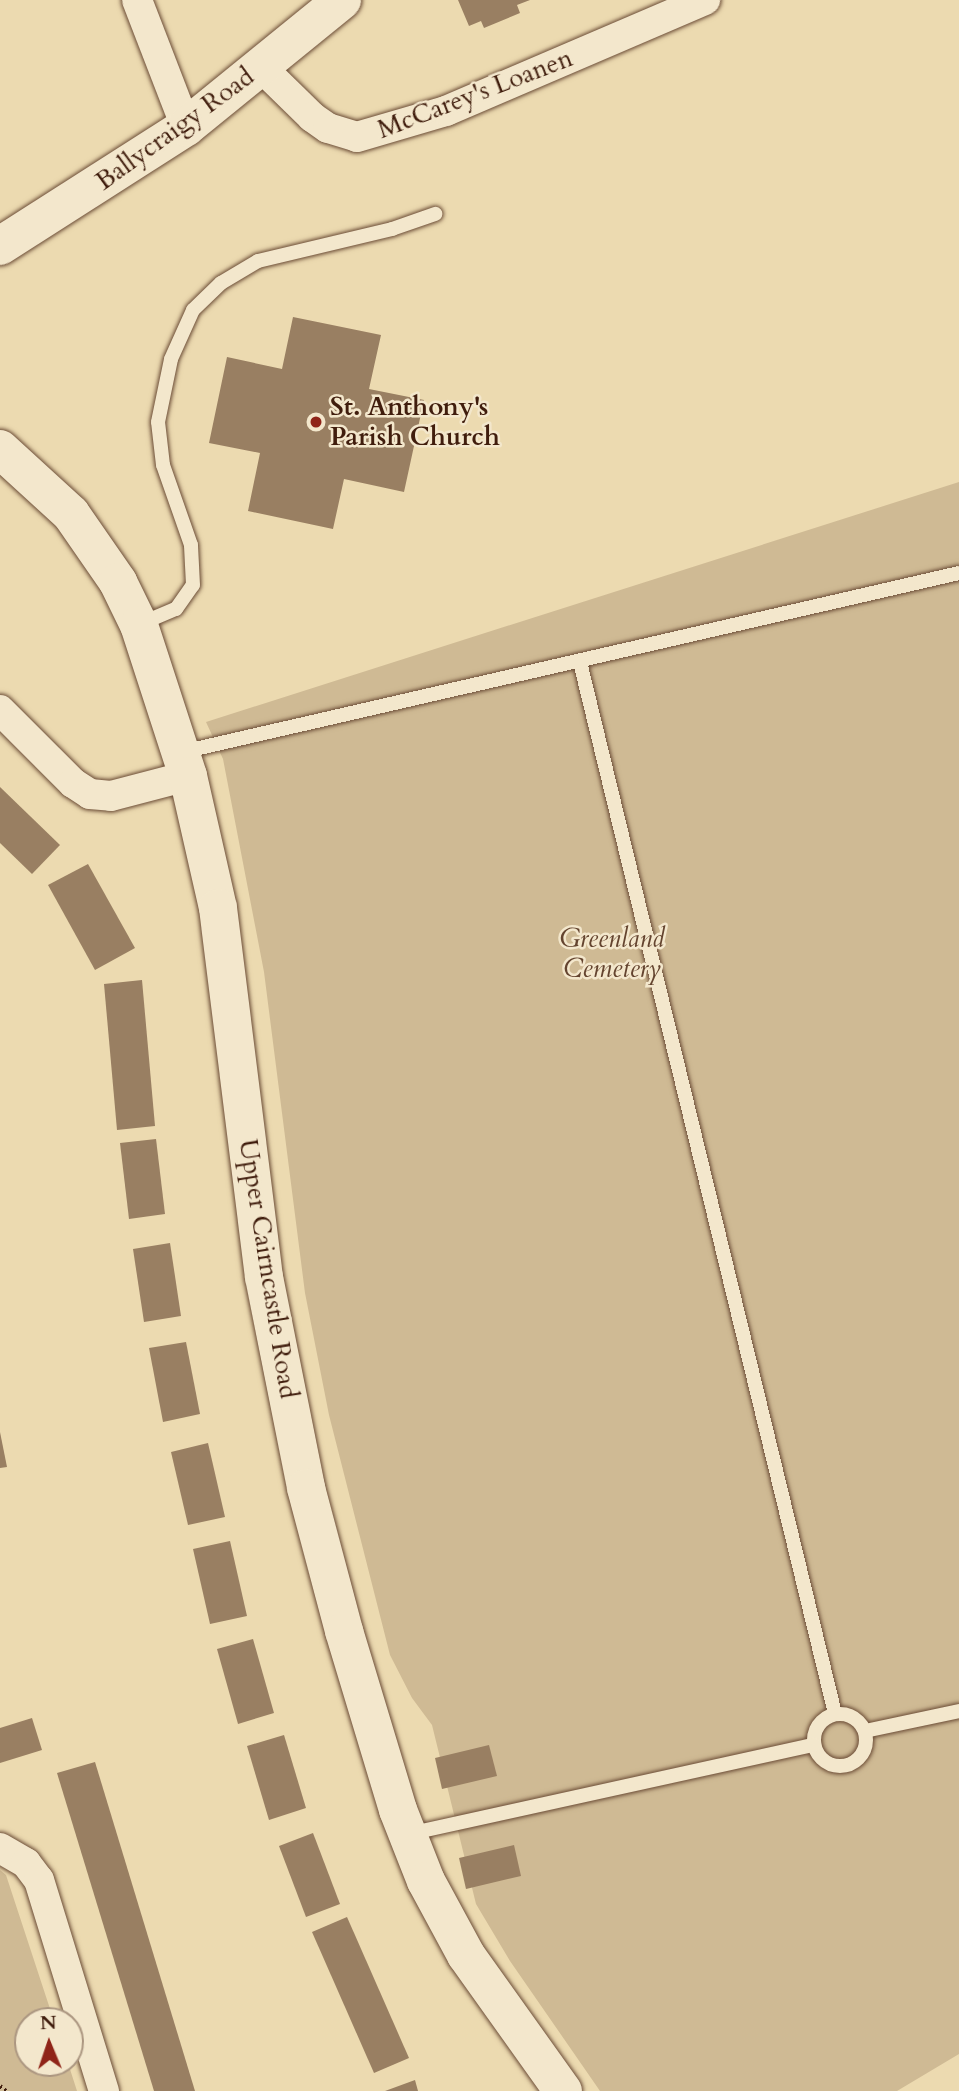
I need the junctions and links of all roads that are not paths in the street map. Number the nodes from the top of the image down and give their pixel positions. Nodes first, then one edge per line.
1 (137, 0) edge
2 (342, 0) edge
3 (705, 0) edge
4 (260, 66) junction
5 (186, 127) junction
6 (435, 214) dead end
7 (0, 246) edge
8 (0, 449) edge
9 (959, 573) edge
10 (139, 625) junction
11 (580, 662) junction
12 (0, 710) edge
13 (184, 764) junction
14 (959, 1712) edge
15 (835, 1714) junction
16 (865, 1731) junction
17 (814, 1745) junction
18 (406, 1835) junction
19 (0, 1847) edge
20 (103, 2091) edge
21 (563, 2091) edge

1 - 5 street
2 - 4 street, Ballycraigy Road
3 - 4 street, McCarey's Loanen
4 - 5 street, Ballycraigy Road
5 - 7 street, Ballycraigy Road
6 - 10 lane
8 - 10 street, Upper Cairncastle Road
9 - 11 lane
10 - 13 street, Upper Cairncastle Road
11 - 13 lane
11 - 15 lane
12 - 13 street
13 - 18 street, Upper Cairncastle Road
14 - 16 lane
15 - 16 lane
15 - 17 lane
16 - 17 lane
17 - 18 lane
18 - 21 street, Upper Cairncastle Road
19 - 20 street

